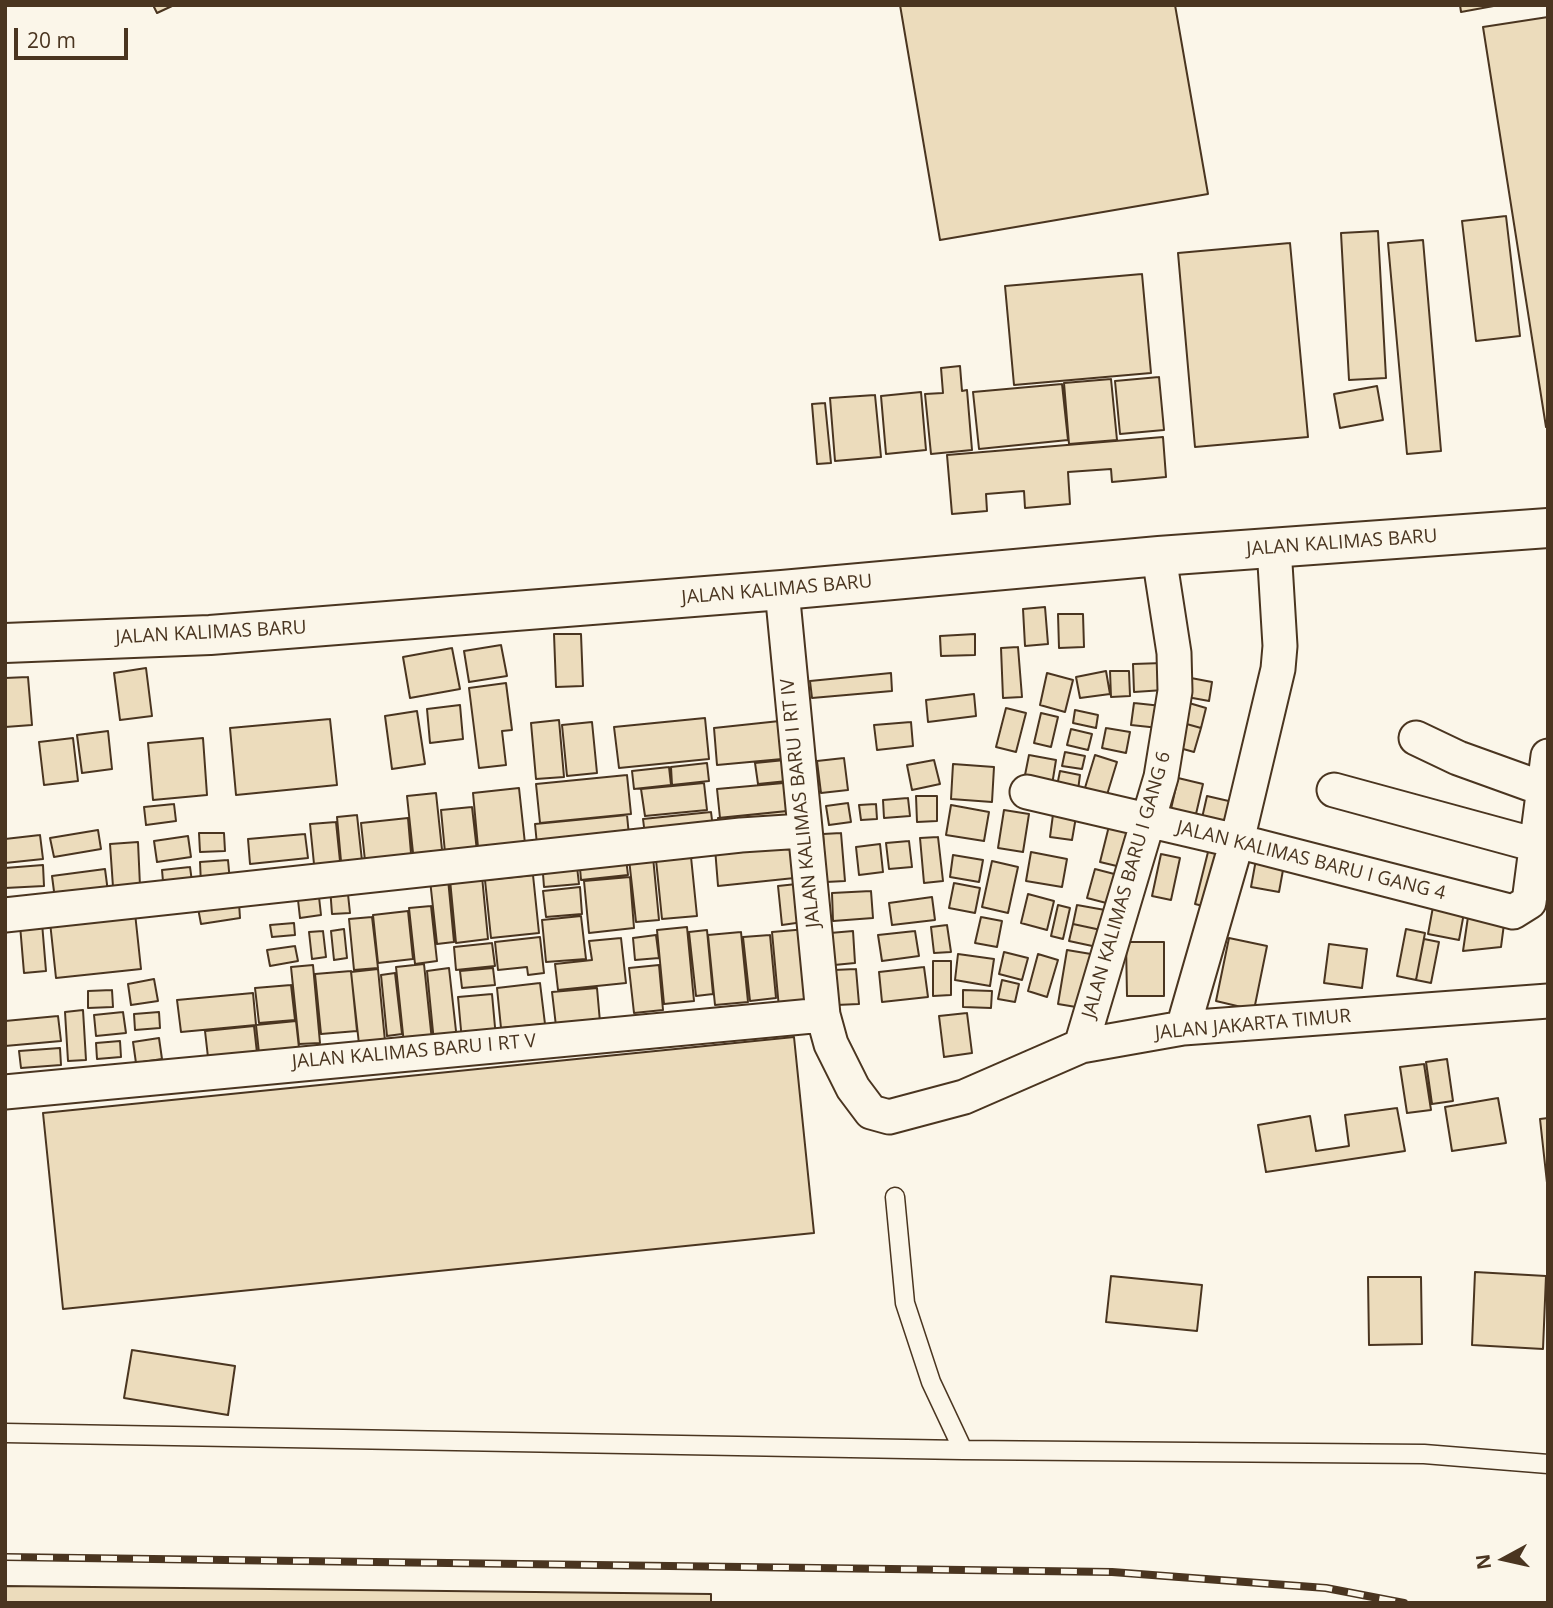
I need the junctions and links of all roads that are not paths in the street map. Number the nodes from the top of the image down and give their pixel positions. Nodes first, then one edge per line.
1 (1548, 528) edge
2 (1274, 547) junction
3 (1159, 556) junction
4 (782, 590) junction
5 (5, 643) edge
6 (1416, 738) dead end
7 (1546, 772) edge
8 (1334, 790) dead end
9 (1027, 792) dead end
10 (1148, 821) junction
11 (803, 831) junction
12 (1237, 841) junction
13 (1536, 845) junction
14 (5, 915) edge
15 (1548, 1001) edge
16 (823, 1015) junction
17 (1183, 1028) junction
18 (1082, 1046) junction
19 (5, 1092) edge
20 (895, 1197) dead end
21 (5, 1433) edge
22 (963, 1450) junction
23 (1548, 1464) edge

1 - 2 street, JALAN KALIMAS BARU
2 - 3 street, JALAN KALIMAS BARU
2 - 12 street
3 - 4 street, JALAN KALIMAS BARU
3 - 10 street, JALAN KALIMAS BARU I GANG 6
4 - 5 street, JALAN KALIMAS BARU
4 - 11 street, JALAN KALIMAS BARU I RT IV
6 - 7 street
7 - 13 street
8 - 13 street
9 - 10 street, JALAN KALIMAS BARU I GANG 4
10 - 12 street, JALAN KALIMAS BARU I GANG 4
10 - 18 street, JALAN KALIMAS BARU I GANG 6
11 - 14 street
11 - 16 street, JALAN KALIMAS BARU I RT IV
12 - 13 street, JALAN KALIMAS BARU I GANG 4
12 - 17 street
15 - 17 street, JALAN JAKARTA TIMUR
16 - 18 street, JALAN JAKARTA TIMUR
16 - 19 street, JALAN KALIMAS BARU I RT V
17 - 18 street, JALAN JAKARTA TIMUR
20 - 22 lane
21 - 22 lane
22 - 23 lane

